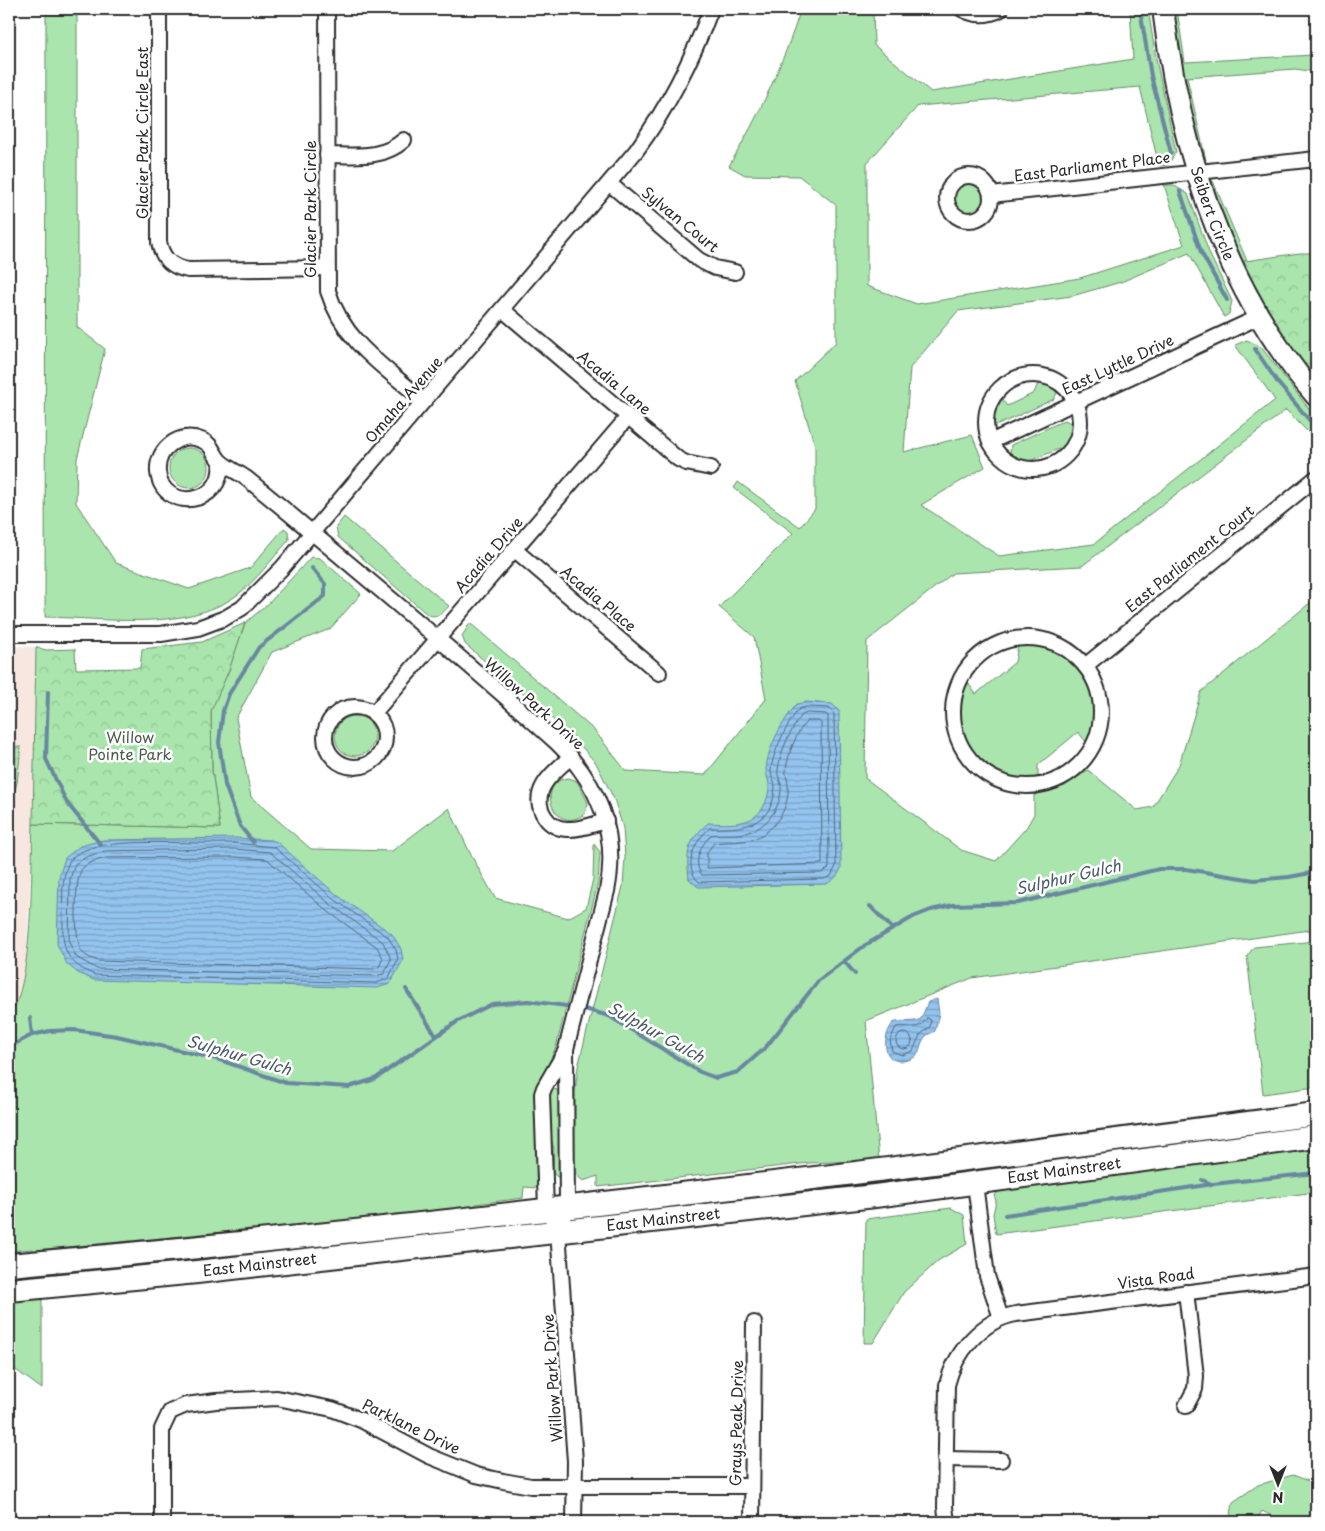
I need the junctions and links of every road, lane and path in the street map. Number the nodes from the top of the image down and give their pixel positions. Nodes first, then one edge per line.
1 (159, 9) edge
2 (327, 9) edge
3 (711, 9) edge
4 (962, 9) edge
5 (1001, 9) edge
6 (1163, 9) edge
7 (404, 140) dead end
8 (327, 155) junction
9 (1316, 159) edge
10 (1197, 172) junction
11 (610, 184) junction
12 (991, 196) dead end
13 (326, 268) junction
14 (735, 272) dead end
15 (503, 310) junction
16 (1259, 317) junction
17 (1316, 396) edge
18 (424, 401) junction
19 (1076, 402) junction
20 (628, 418) junction
21 (990, 442) junction
22 (220, 461) junction
23 (711, 468) dead end
24 (1316, 478) edge
25 (312, 532) junction
26 (515, 550) junction
27 (9, 634) edge
28 (438, 640) junction
29 (1085, 666) junction
30 (659, 673) dead end
31 (374, 713) junction
32 (571, 757) junction
33 (606, 821) junction
34 (566, 1049) junction
35 (1316, 1114) edge
36 (1316, 1138) edge
37 (975, 1184) junction
38 (556, 1208) junction
39 (558, 1232) junction
40 (9, 1265) edge
41 (1316, 1276) edge
42 (9, 1290) edge
43 (1186, 1292) junction
44 (1001, 1318) junction
45 (754, 1323) dead end
46 (1186, 1406) dead end
47 (945, 1459) junction
48 (1001, 1460) dead end
49 (575, 1486) junction
50 (752, 1486) junction
51 (162, 1522) edge
52 (574, 1522) edge
53 (752, 1522) edge
54 (947, 1522) edge

1 - 13 street, Glacier Park Circle East
2 - 8 street, Glacier Park Circle
3 - 11 street, Omaha Avenue
4 - 5 street
6 - 10 street, Seibert Circle
7 - 8 street
8 - 13 street, Glacier Park Circle
9 - 10 street, East Parliament Place
10 - 12 street, East Parliament Place
10 - 16 street, Seibert Circle
11 - 14 street, Sylvan Court
11 - 15 street, Omaha Avenue
13 - 18 street, Glacier Park Circle
15 - 18 street, Omaha Avenue
15 - 20 street, Acadia Lane
16 - 17 street, Seibert Circle
16 - 19 street, East Lyttle Drive
18 - 25 street, Omaha Avenue
19 - 21 street, East Lyttle Drive
19 - 21 street
19 - 21 street
20 - 23 street, Acadia Lane
20 - 26 street, Acadia Drive
22 - 22 street
22 - 25 street, Willow Park Drive
24 - 29 street, East Parliament Court
25 - 27 street, Omaha Avenue
25 - 28 street, Willow Park Drive
26 - 28 street, Acadia Drive
26 - 30 street, Acadia Place
28 - 31 street, Acadia Drive
28 - 32 street, Willow Park Drive
29 - 29 street
31 - 31 street
32 - 33 street, Willow Park Drive
32 - 33 street
33 - 34 street, Willow Park Drive
34 - 38 street, Willow Park Drive
34 - 38 street, Willow Park Drive
35 - 38 main road, East Mainstreet
36 - 37 main road, East Mainstreet
37 - 39 main road, East Mainstreet
37 - 44 street
38 - 39 street, Willow Park Drive
38 - 39 street, Willow Park Drive
38 - 40 main road, East Mainstreet
39 - 42 main road, East Mainstreet
39 - 49 street, Willow Park Drive
41 - 43 street, Vista Road
43 - 44 street, Vista Road
43 - 46 street
44 - 47 street
45 - 50 street, Grays Peak Drive
47 - 48 street
47 - 54 street
49 - 50 street, Parklane Drive
49 - 51 street, Parklane Drive
49 - 52 street, Willow Park Drive
50 - 53 street, Grays Peak Drive

